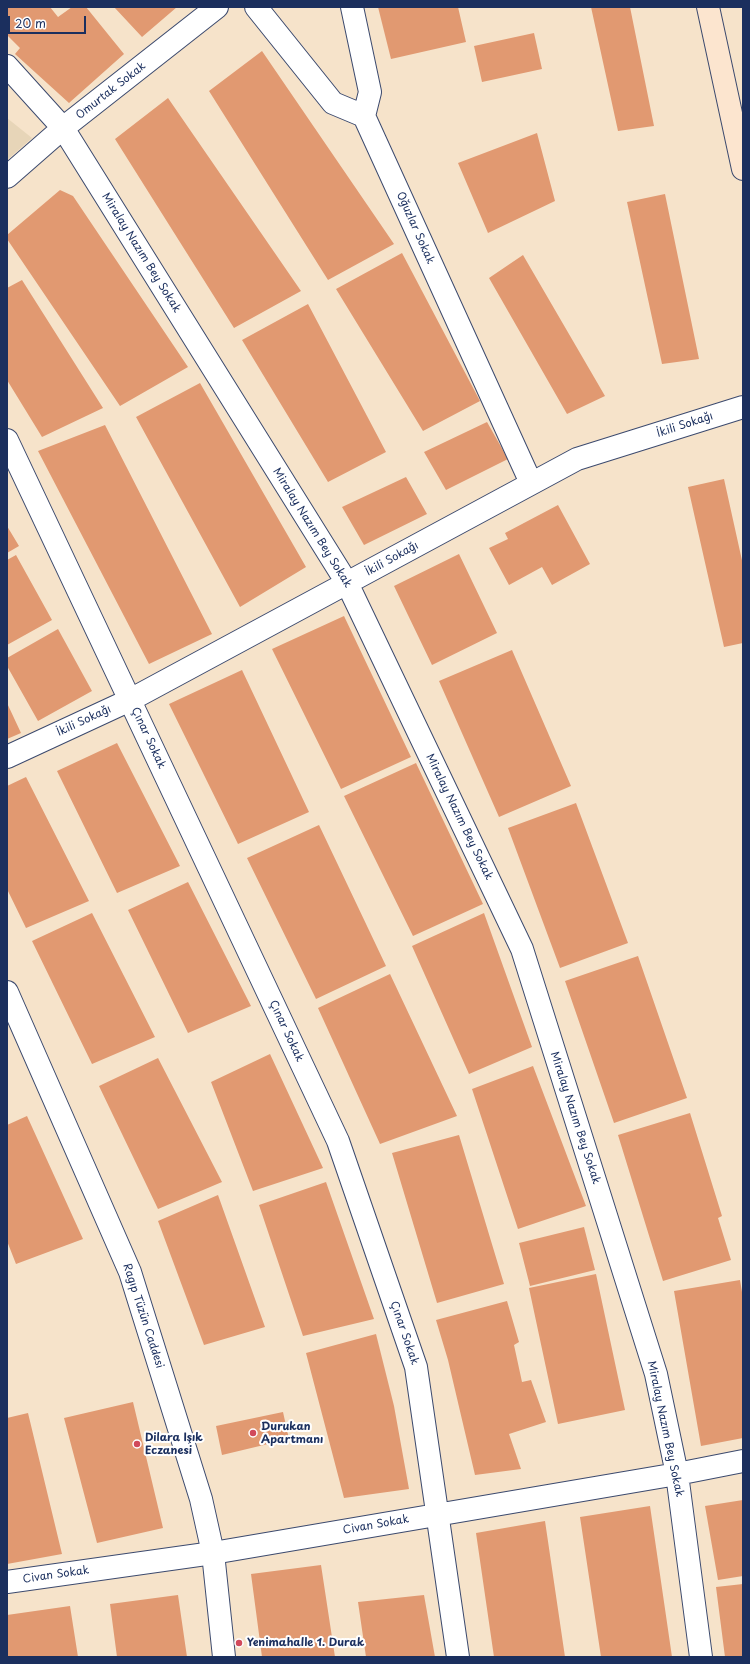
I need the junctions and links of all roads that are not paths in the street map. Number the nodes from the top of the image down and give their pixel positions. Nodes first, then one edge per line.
1 (217, 7) edge
2 (256, 7) edge
3 (352, 7) edge
4 (708, 7) edge
5 (7, 66) edge
6 (364, 116) junction
7 (63, 128) junction
8 (743, 169) edge
9 (7, 177) edge
10 (743, 407) edge
11 (7, 440) edge
12 (531, 483) junction
13 (347, 583) junction
14 (130, 700) junction
15 (7, 757) edge
16 (7, 992) edge
17 (743, 1461) edge
18 (677, 1474) junction
19 (437, 1514) junction
20 (213, 1553) junction
21 (7, 1582) edge
22 (224, 1657) edge
23 (458, 1657) edge
24 (701, 1657) edge

1 - 7 street, Omurtak Sokak
2 - 6 street
3 - 6 street
4 - 8 main road
5 - 7 street, Miralay Nazım Bey Sokak
6 - 12 street, Oğuzlar Sokak
7 - 9 street, Omurtak Sokak
7 - 13 street, Miralay Nazım Bey Sokak
10 - 12 street, İkili Sokağı
11 - 14 street, Çınar Sokak
12 - 13 street, İkili Sokağı
13 - 14 street, İkili Sokağı
13 - 18 street, Miralay Nazım Bey Sokak
14 - 15 street, İkili Sokağı
14 - 19 street, Çınar Sokak
16 - 20 street, Ragıp Tüzün Caddesi
17 - 18 street, Civan Sokak
18 - 19 street, Civan Sokak
18 - 24 street, Miralay Nazım Bey Sokak
19 - 20 street, Civan Sokak
19 - 23 street, Çınar Sokak
20 - 21 street, Civan Sokak
20 - 22 street, Ragıp Tüzün Caddesi

